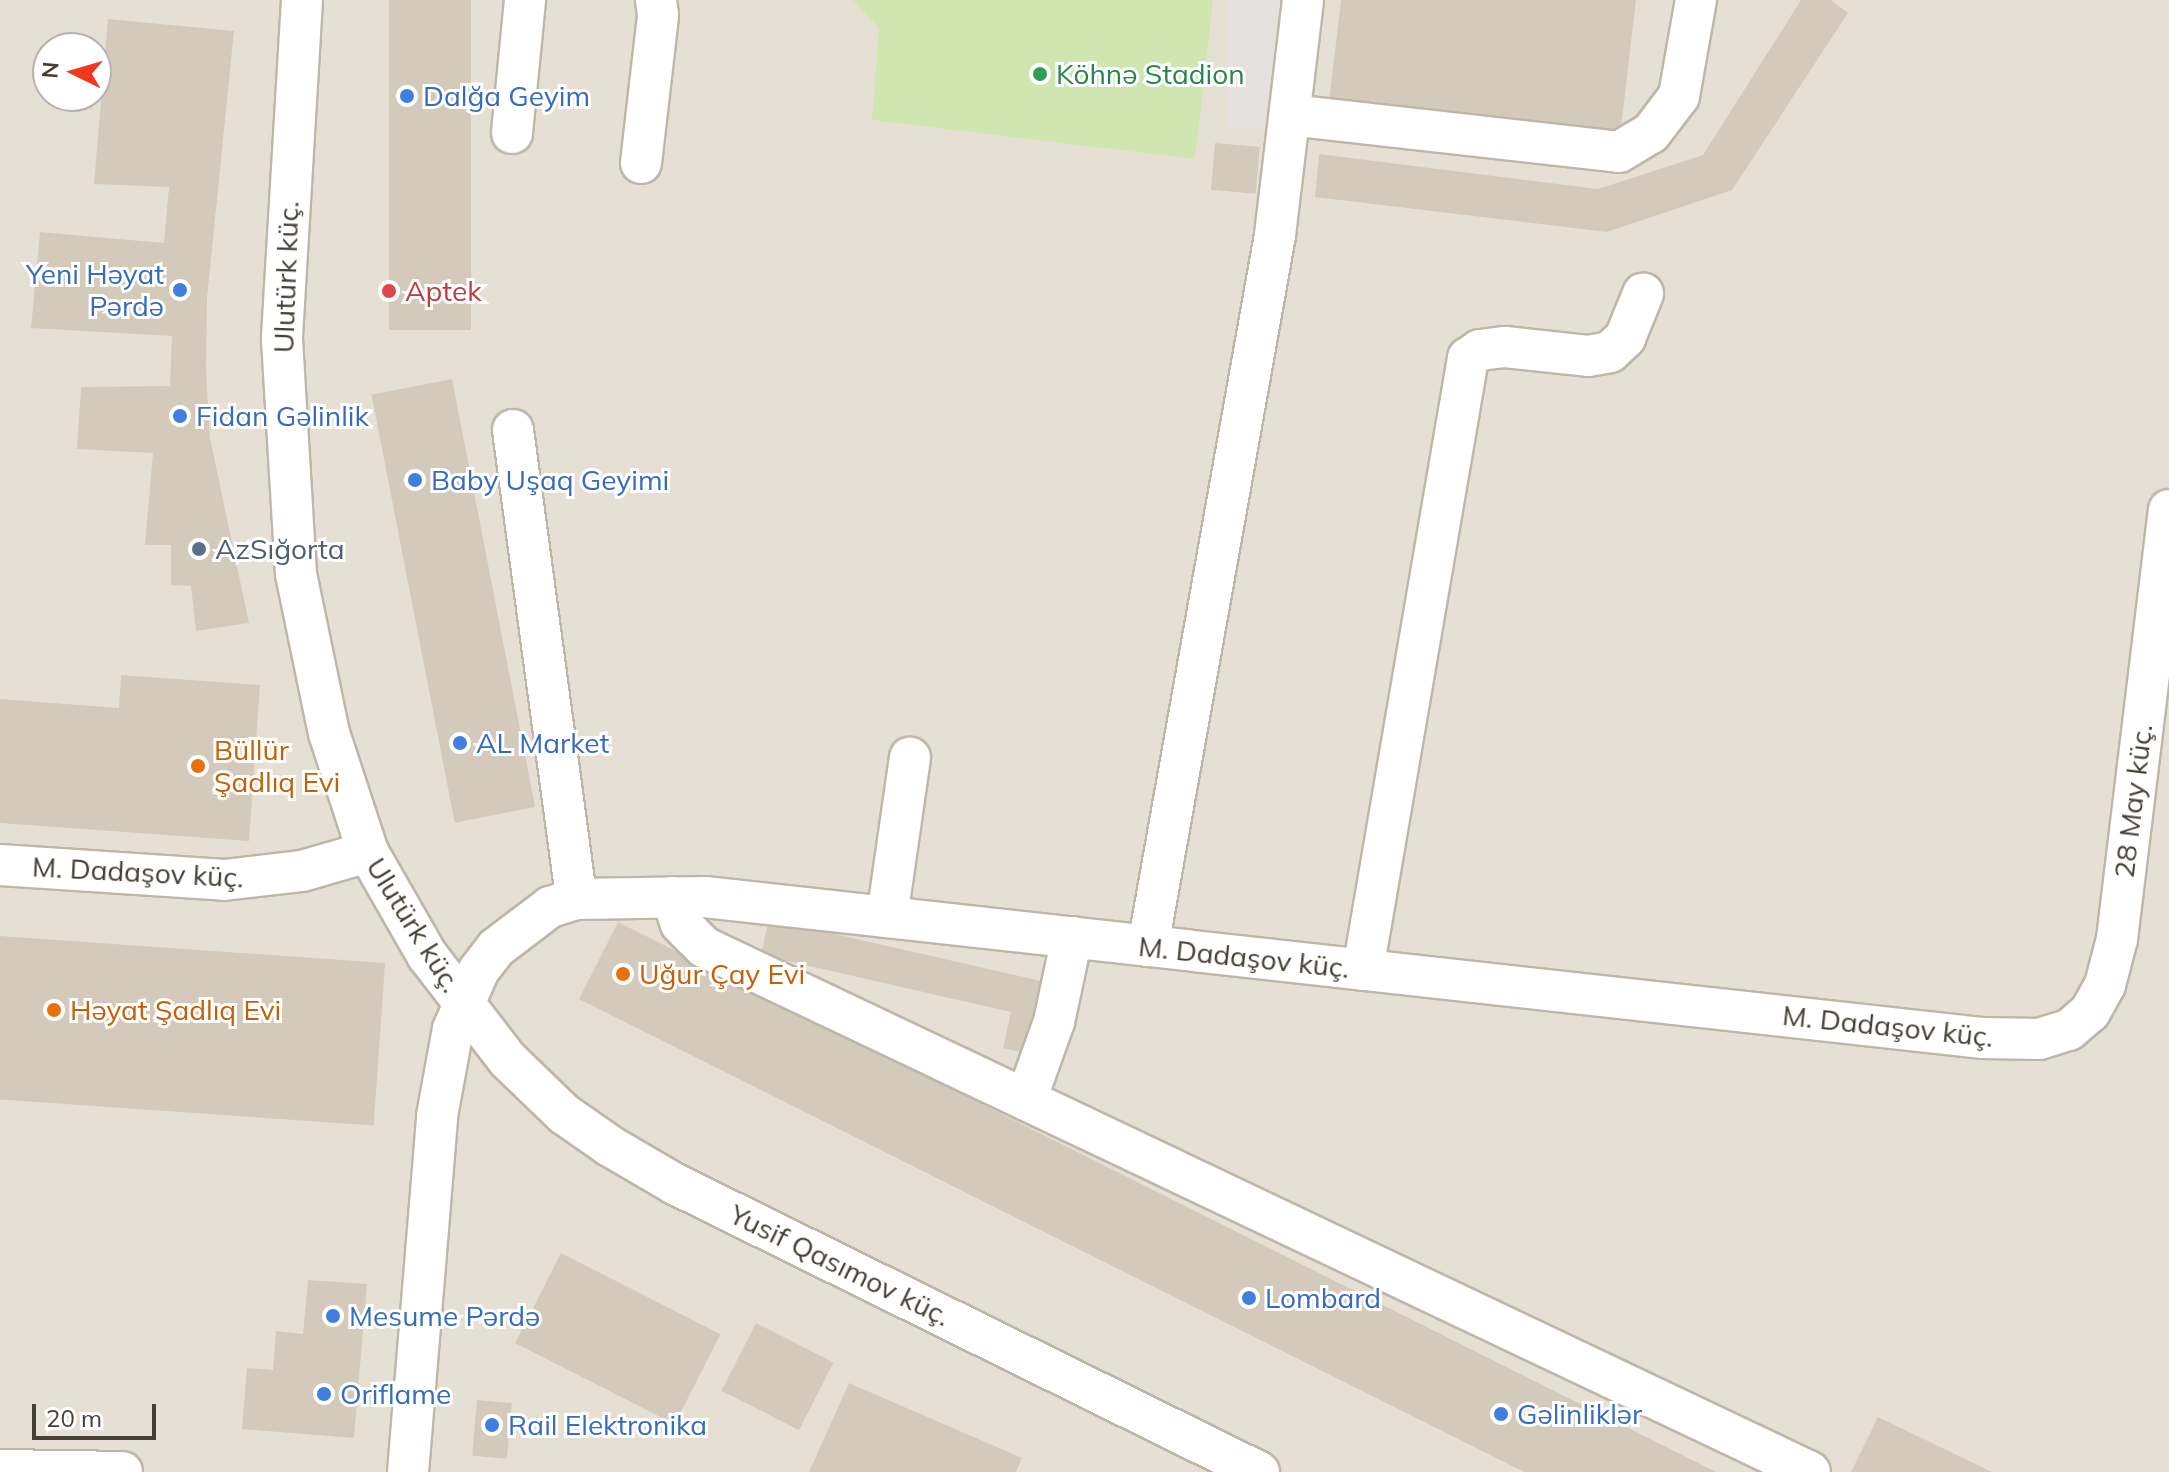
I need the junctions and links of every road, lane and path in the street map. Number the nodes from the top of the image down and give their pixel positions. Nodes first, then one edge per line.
1 (302, 0) edge
2 (525, 0) edge
3 (656, 0) edge
4 (1303, 0) edge
5 (1696, 0) edge
6 (1290, 115) junction
7 (512, 133) dead end
8 (641, 163) dead end
9 (1643, 294) dead end
10 (513, 430) dead end
11 (2168, 519) edge
12 (910, 758) dead end
13 (368, 852) junction
14 (0, 865) edge
15 (672, 897) junction
16 (576, 899) junction
17 (887, 917) junction
18 (1072, 937) junction
19 (1148, 946) junction
20 (1363, 970) junction
21 (463, 1003) junction
22 (2069, 1030) joint
23 (1026, 1100) junction
24 (0, 1470) edge
25 (122, 1472) edge
26 (408, 1472) edge
27 (1259, 1472) edge
28 (1810, 1472) edge

1 - 13 street, Ulutürk küç.
2 - 7 street
3 - 8 street
4 - 6 street
5 - 6 street
6 - 19 street
9 - 20 street
10 - 16 street
11 - 22 street, 28 May küç.
12 - 17 street
13 - 14 street, M. Dadaşov küç.
13 - 21 street, Ulutürk küç.
15 - 16 street, M. Dadaşov küç.
15 - 17 street, M. Dadaşov küç.
15 - 23 street
16 - 21 street, M. Dadaşov küç.
17 - 18 street, M. Dadaşov küç.
18 - 19 street, M. Dadaşov küç.
18 - 23 street
19 - 20 street, M. Dadaşov küç.
20 - 22 street, M. Dadaşov küç.
21 - 26 street, Ulutürk küç.
21 - 27 street, Yusif Qasımov küç.
23 - 28 street
24 - 25 street

